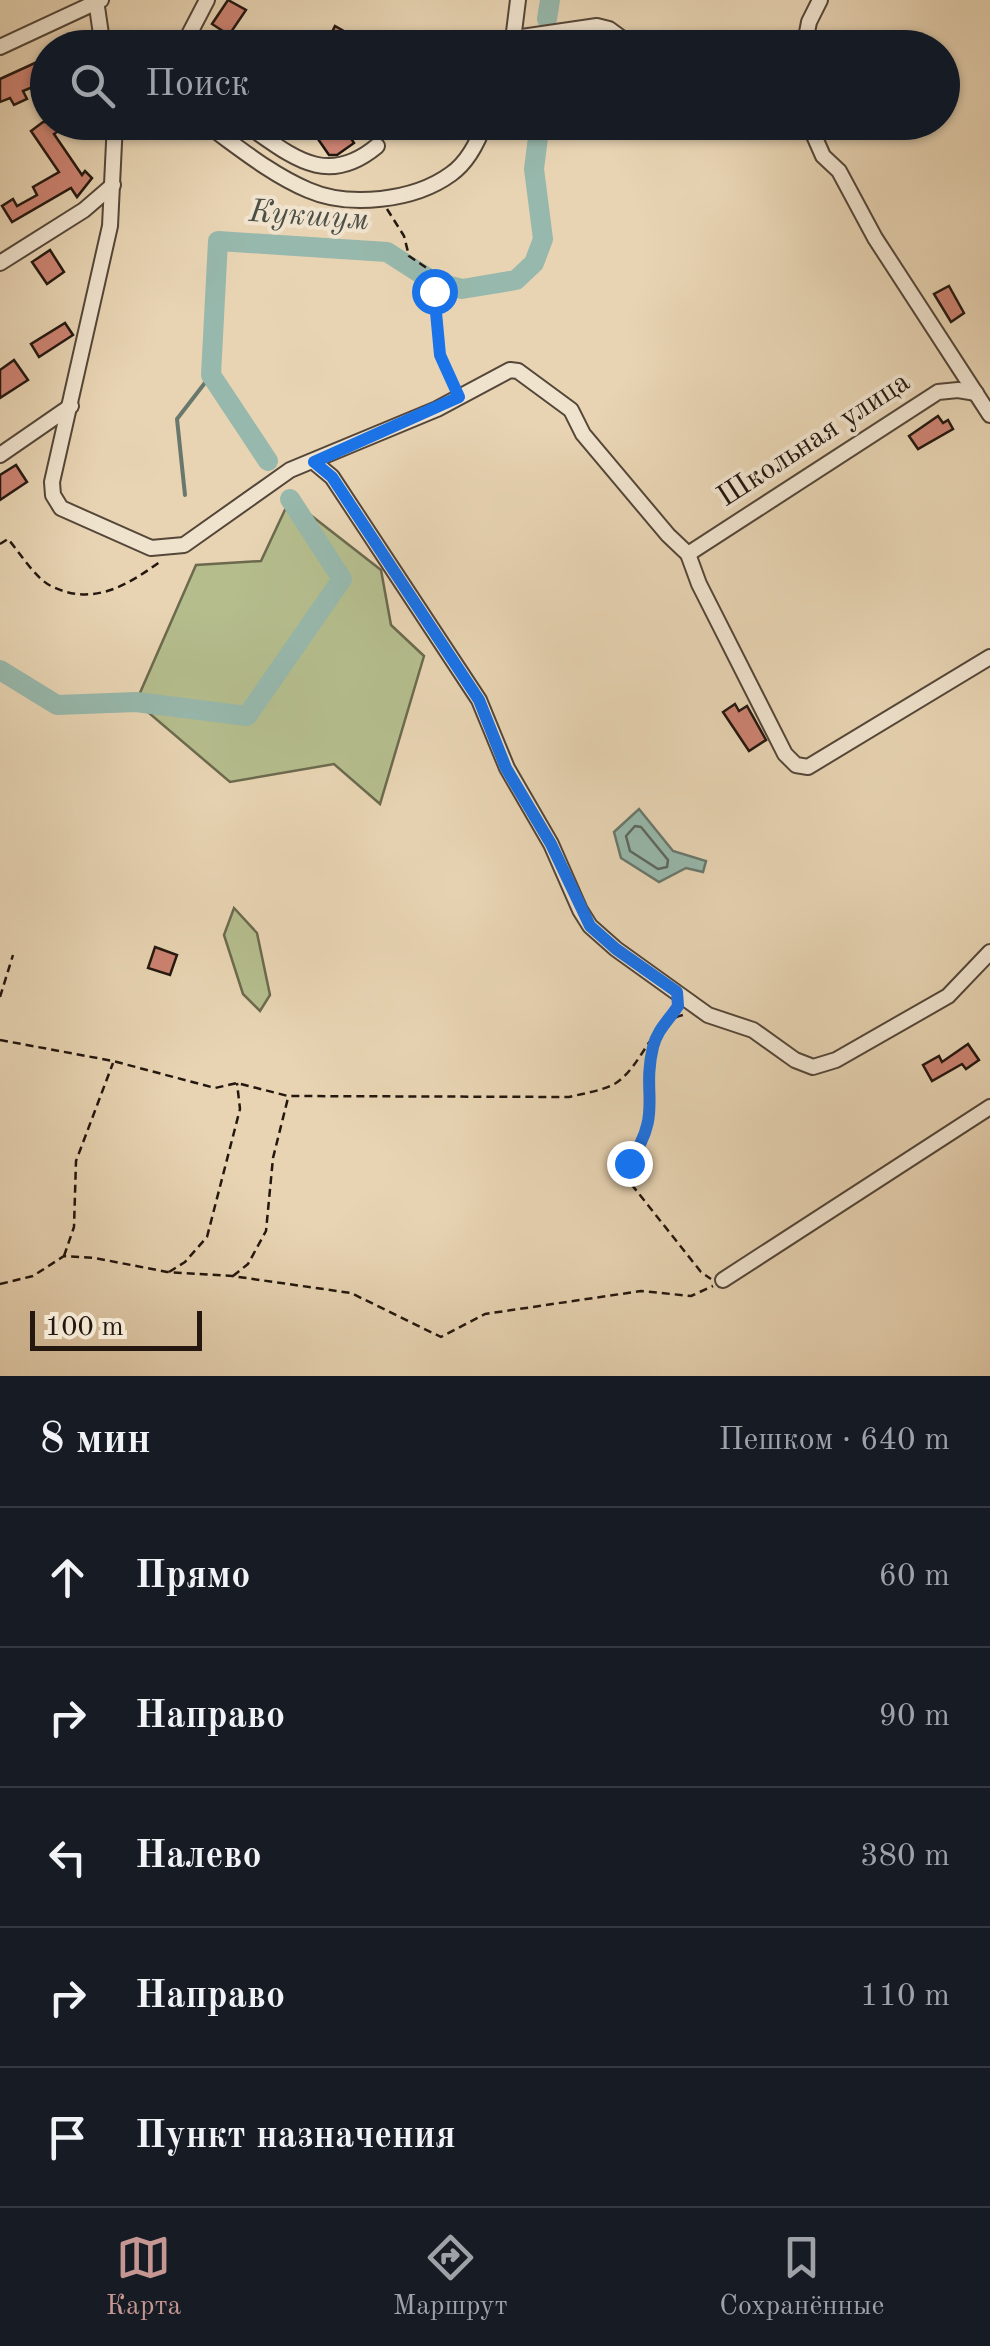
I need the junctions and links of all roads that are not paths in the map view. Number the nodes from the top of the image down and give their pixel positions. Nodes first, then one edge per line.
1 (207, 0) edge
2 (518, 0) edge
3 (820, 0) edge
4 (98, 1) edge
5 (38, 30) edge
6 (101, 30) edge
7 (191, 30) edge
8 (515, 30) edge
9 (577, 30) edge
10 (610, 30) edge
11 (807, 30) edge
12 (30, 34) edge
13 (0, 48) edge
14 (114, 140) edge
15 (230, 140) edge
16 (269, 140) edge
17 (477, 140) edge
18 (816, 140) edge
19 (377, 146) dead end
20 (113, 185) junction
21 (0, 263) edge
22 (956, 362) junction
23 (938, 392) junction
24 (976, 394) junction
25 (72, 406) junction
26 (990, 416) edge
27 (0, 454) edge
28 (314, 462) junction
29 (688, 554) junction
30 (990, 657) edge
31 (990, 952) edge
32 (990, 1107) edge
33 (723, 1280) road end

1 - 7 street
2 - 8 street
3 - 11 street
4 - 5 street
4 - 6 street
9 - 10 street
12 - 13 street
14 - 20 street
15 - 17 street
16 - 19 street
18 - 22 street
20 - 21 street
20 - 25 street
22 - 23 street
22 - 24 street
23 - 24 street, Школьная улица
23 - 29 street, Школьная улица
24 - 26 street
25 - 27 street
25 - 28 street
28 - 29 street
28 - 31 street
29 - 30 street
32 - 33 street

